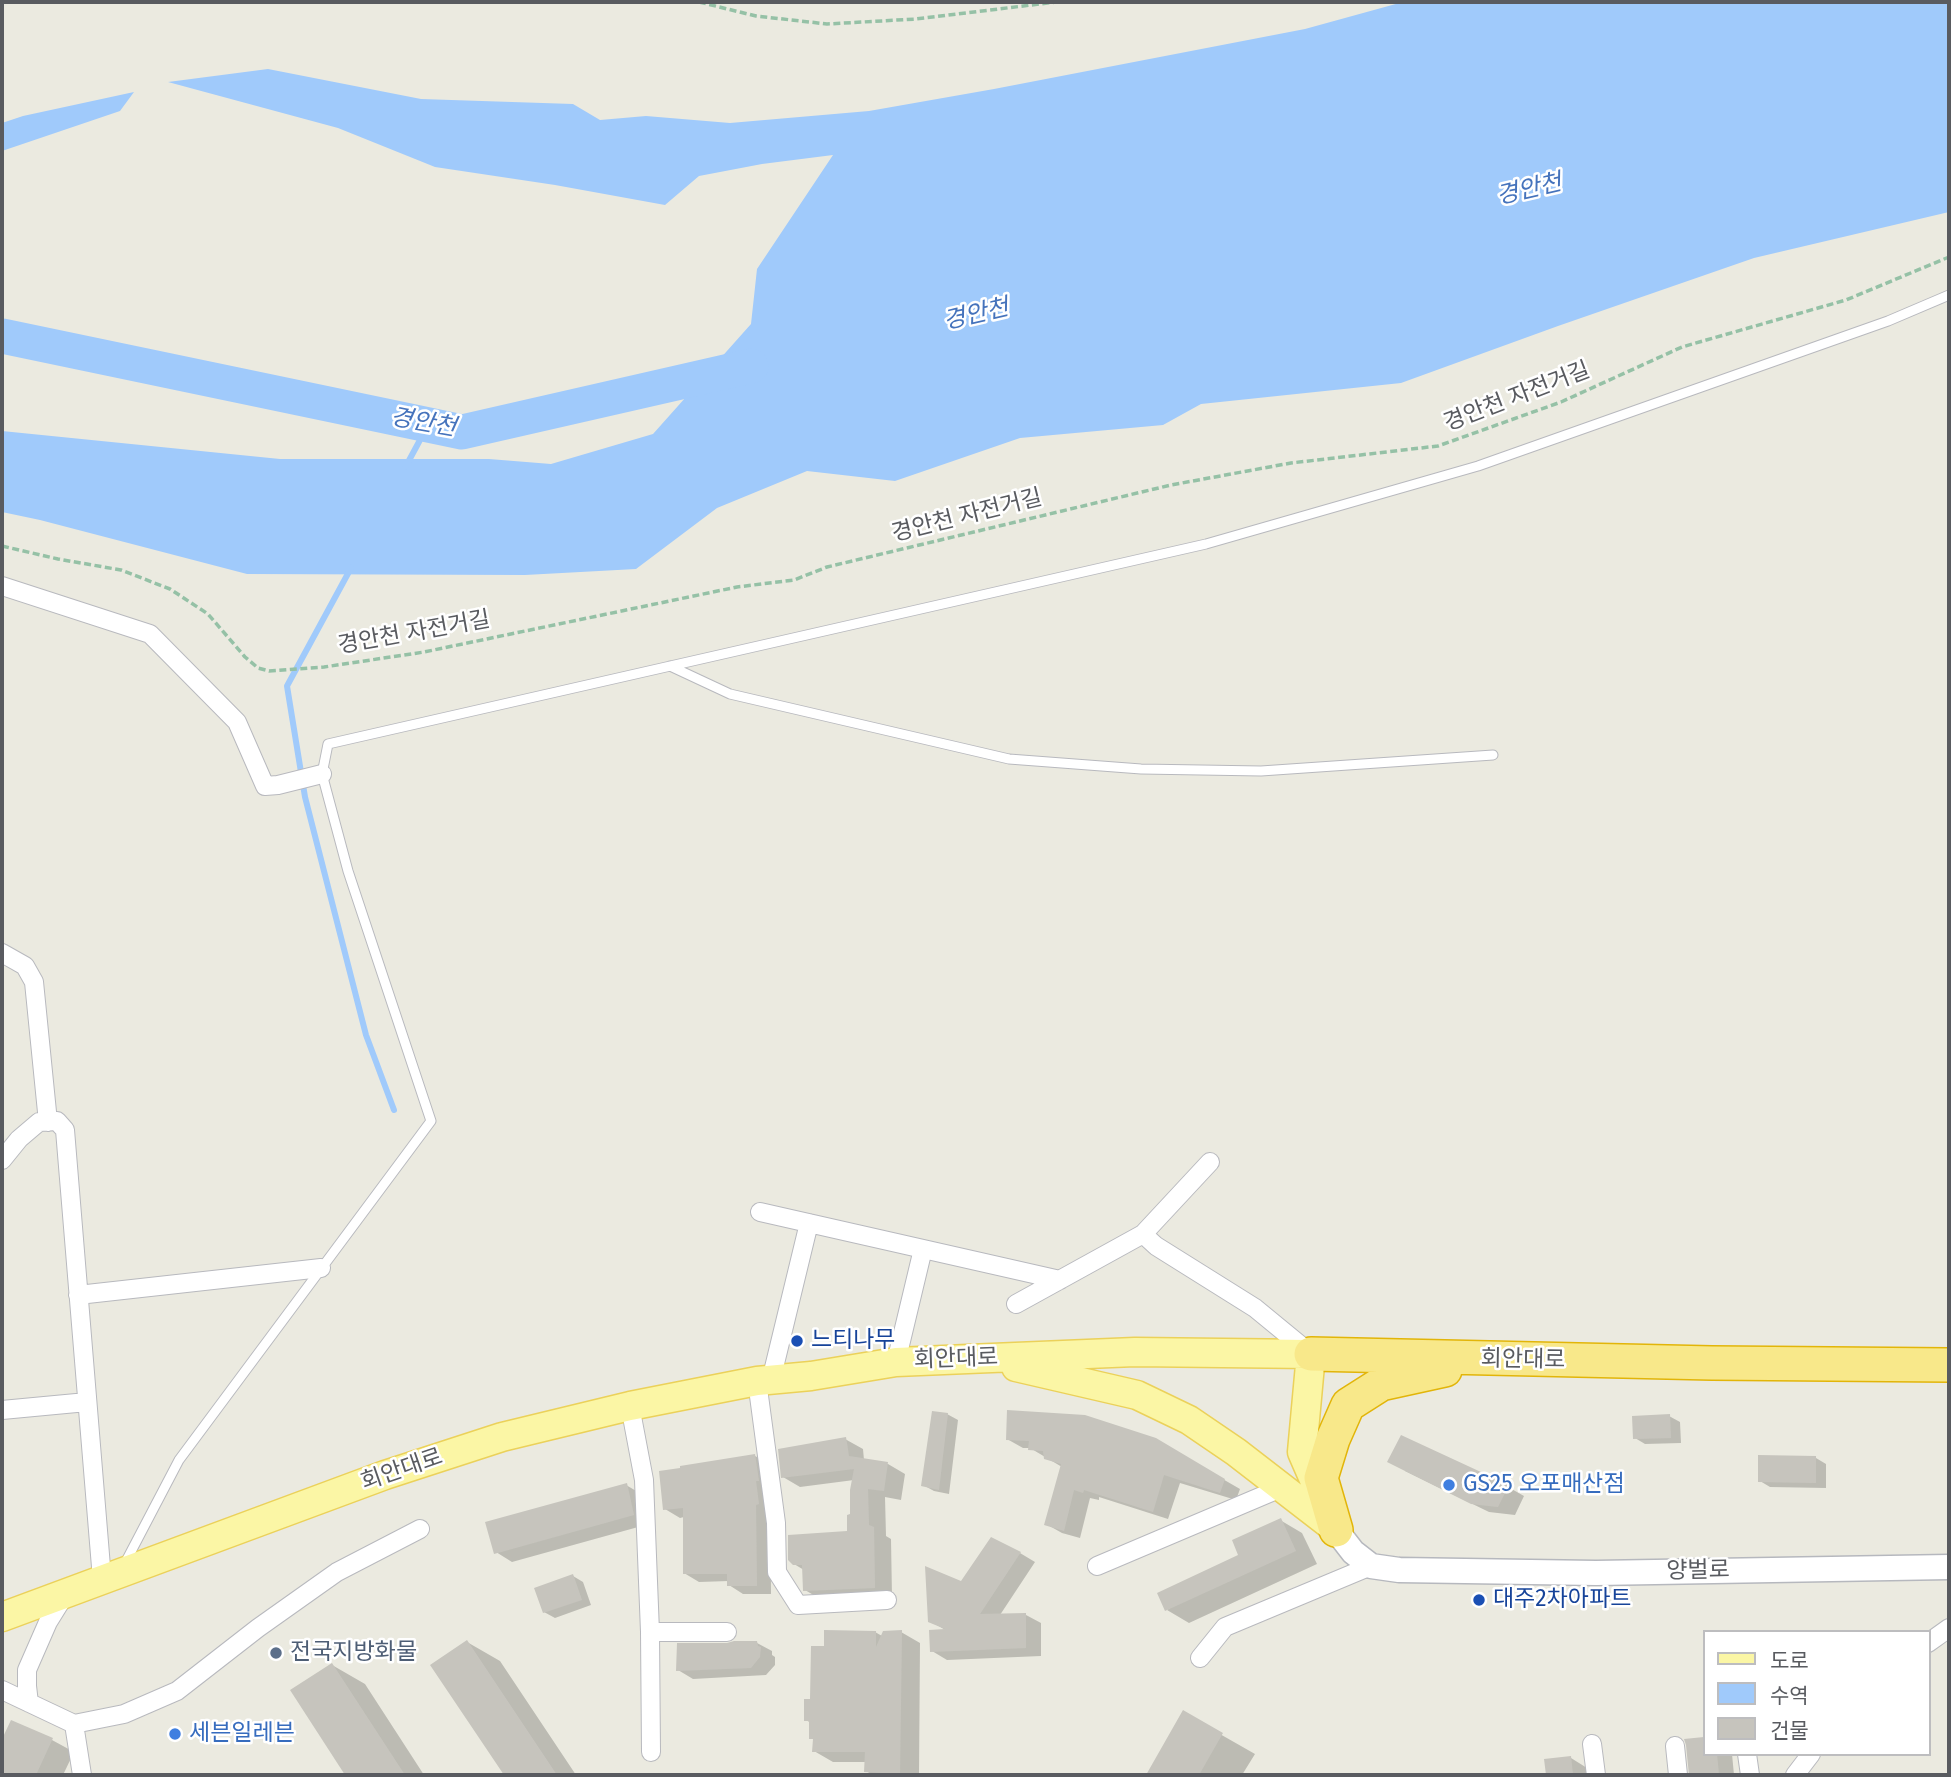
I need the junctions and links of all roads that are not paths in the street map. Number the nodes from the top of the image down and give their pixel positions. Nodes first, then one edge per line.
1 (1949, 295) edge
2 (2, 586) edge
3 (670, 666) junction
4 (1493, 755) dead end
5 (319, 775) junction
6 (2, 953) edge
7 (48, 1122) junction
8 (2, 1160) edge
9 (1210, 1162) dead end
10 (760, 1212) dead end
11 (809, 1223) junction
12 (1143, 1234) junction
13 (923, 1249) junction
14 (321, 1268) junction
15 (1060, 1280) junction
16 (78, 1295) junction
17 (1016, 1304) dead end
18 (1311, 1354) junction
19 (979, 1359) junction
20 (1493, 1359) junction
21 (896, 1362) junction
22 (1949, 1365) edge
23 (764, 1381) junction
24 (87, 1402) junction
25 (630, 1406) junction
26 (2, 1410) edge
27 (1281, 1488) junction
28 (420, 1529) dead end
29 (1336, 1530) junction
30 (1097, 1566) dead end
31 (1371, 1566) junction
32 (1949, 1567) edge
33 (111, 1576) junction
34 (67, 1592) junction
35 (887, 1600) dead end
36 (2, 1617) edge
37 (1949, 1628) edge
38 (650, 1632) junction
39 (727, 1632) dead end
40 (1930, 1642) edge
41 (1200, 1658) dead end
42 (2, 1690) edge
43 (29, 1703) junction
44 (74, 1724) junction
45 (1592, 1745) dead end
46 (1675, 1746) dead end
47 (651, 1752) dead end
48 (1746, 1756) edge
49 (1809, 1756) edge
50 (82, 1775) edge
51 (1596, 1775) edge
52 (1678, 1775) edge
53 (1750, 1775) edge
54 (1795, 1775) edge

1 - 3 lane
2 - 5 street
3 - 4 lane
3 - 5 lane
5 - 14 lane
6 - 7 street
7 - 8 street
7 - 16 street
9 - 12 street
10 - 11 street
11 - 13 street
11 - 23 street
12 - 15 street
12 - 18 street
13 - 15 street
13 - 21 street
14 - 16 street
14 - 33 lane
15 - 17 street
16 - 24 street
18 - 19 main road, 회안대로
18 - 20 highway, 회안대로
18 - 29 main road
19 - 21 main road, 회안대로
19 - 27 main road
20 - 22 highway, 회안대로
20 - 29 highway
21 - 23 main road, 회안대로
23 - 25 main road, 회안대로
23 - 35 street
24 - 26 street
24 - 33 street
25 - 33 main road, 회안대로
25 - 38 street
27 - 29 main road
27 - 30 street
28 - 44 street
29 - 31 street
31 - 32 street, 양벌로
31 - 41 street
33 - 34 main road, 회안대로
34 - 36 main road, 회안대로
34 - 43 street
37 - 40 street
38 - 39 street
38 - 47 street
42 - 43 street
43 - 44 street
44 - 50 street
45 - 51 street
46 - 52 street
48 - 53 street
49 - 54 street

